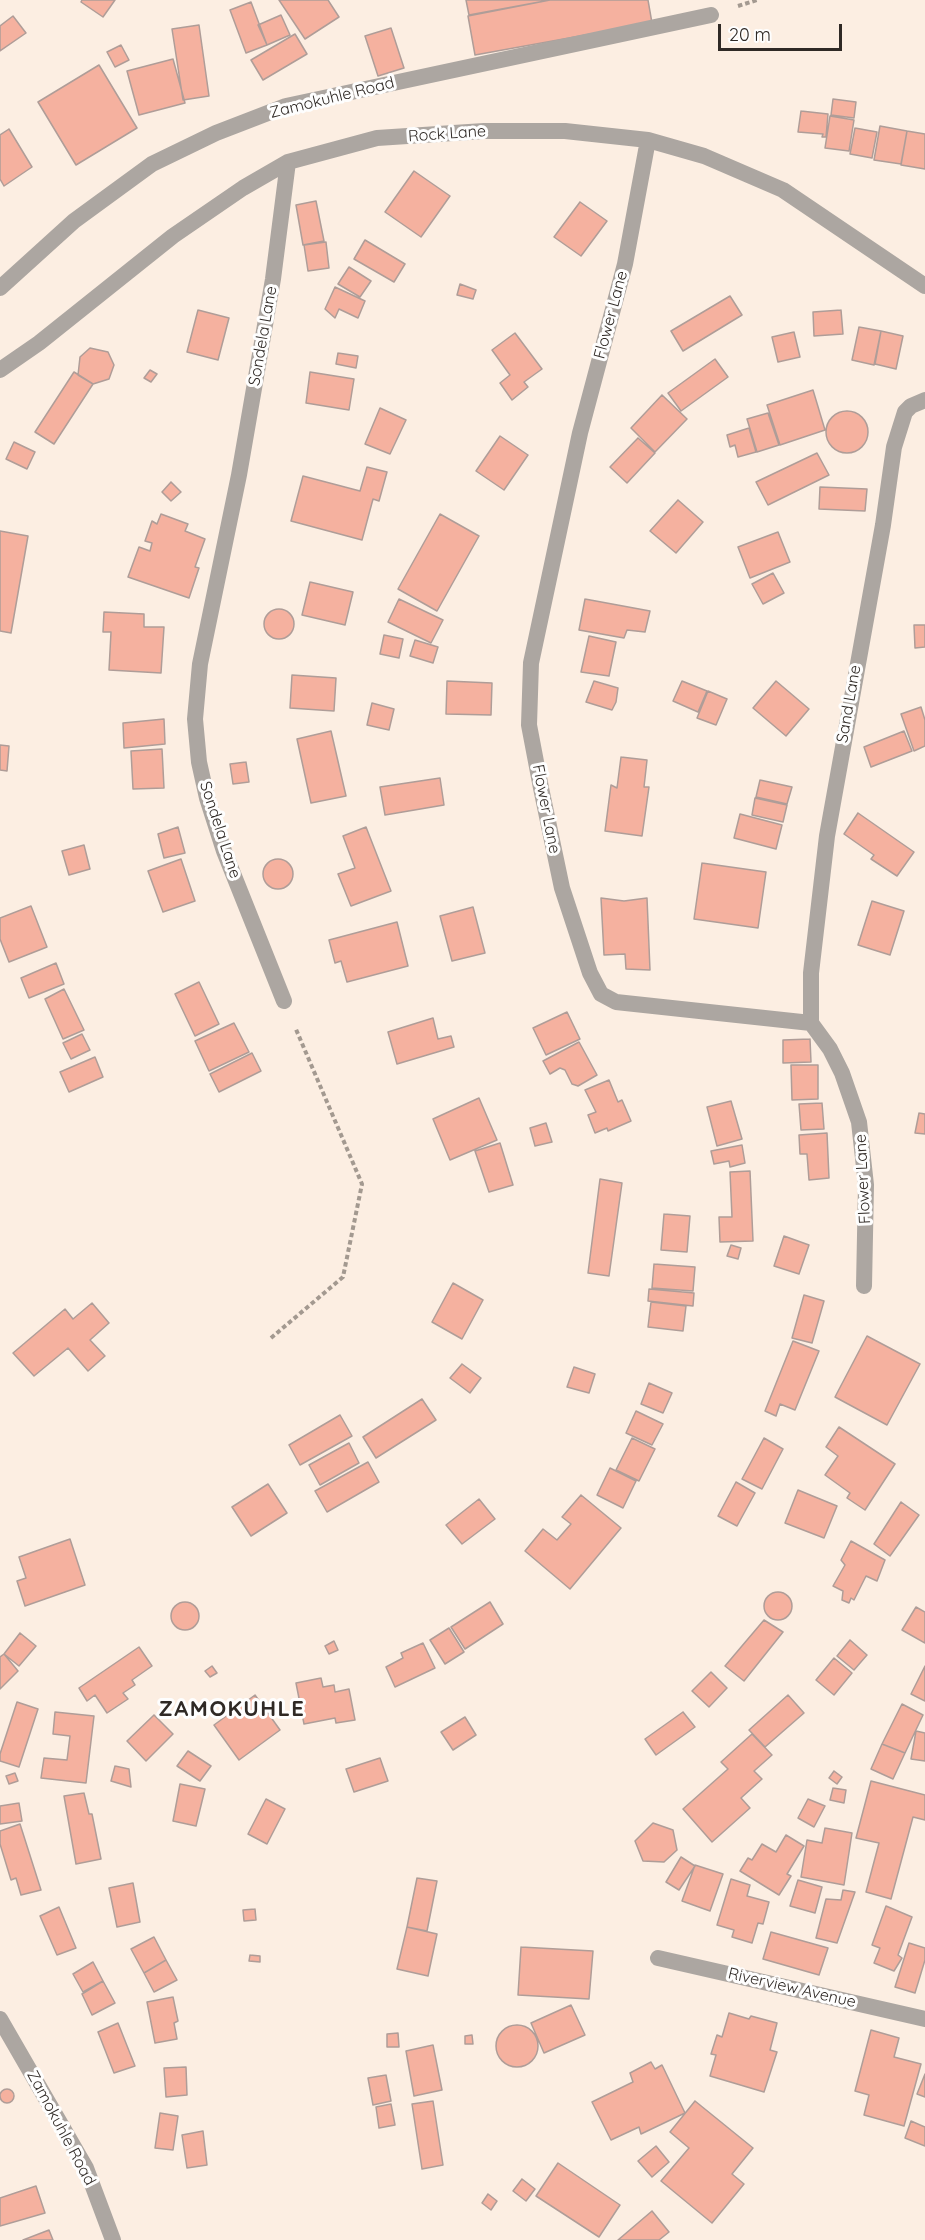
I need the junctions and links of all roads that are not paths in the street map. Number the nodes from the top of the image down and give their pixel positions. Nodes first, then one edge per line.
1 (711, 15) dead end
2 (648, 140) junction
3 (288, 162) junction
4 (925, 286) edge
5 (0, 288) edge
6 (0, 370) edge
7 (925, 400) edge
8 (284, 1001) road end
9 (811, 1023) junction
10 (864, 1286) dead end
11 (658, 1958) dead end
12 (0, 2019) edge
13 (925, 2019) edge
14 (113, 2240) edge

1 - 5 street, Zamokuhle Road
2 - 3 street, Rock Lane
2 - 4 street, Rock Lane
2 - 9 street, Flower Lane
3 - 6 street, Rock Lane
3 - 8 street, Sondela Lane
7 - 9 street, Sand Lane
9 - 10 street, Flower Lane
11 - 13 street, Riverview Avenue
12 - 14 street, Zamokuhle Road

